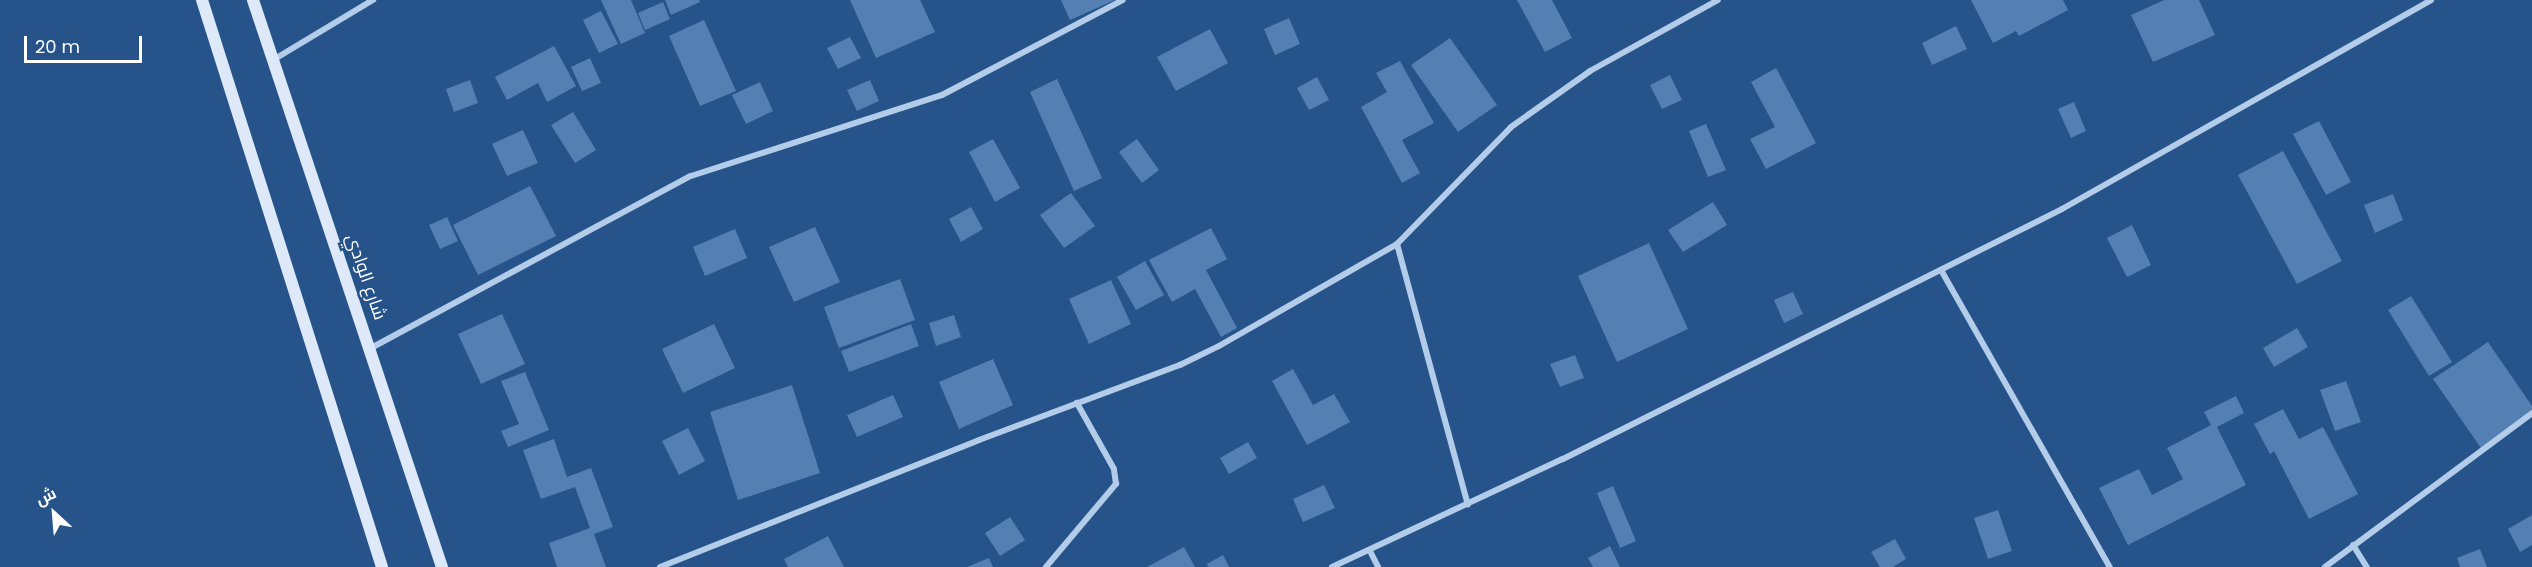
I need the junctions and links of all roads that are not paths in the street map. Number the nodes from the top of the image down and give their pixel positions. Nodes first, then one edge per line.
1 (202, 0) edge
2 (253, 0) edge
3 (373, 0) edge
4 (1123, 0) edge
5 (1718, 0) edge
6 (2431, 0) edge
7 (272, 60) junction
8 (1397, 244) junction
9 (1941, 270) junction
10 (371, 348) junction
11 (1077, 403) junction
12 (2532, 413) edge
13 (1468, 505) junction
14 (2353, 545) junction
15 (1370, 551) junction
16 (382, 567) edge
17 (442, 567) edge
18 (660, 567) edge
19 (1046, 567) edge
20 (1332, 567) edge
21 (1378, 567) edge
22 (2110, 567) edge
23 (2325, 567) edge
24 (2367, 567) edge

1 - 16 main road
2 - 7 main road, شارع الوادي
3 - 7 street
4 - 10 street
5 - 8 street
6 - 9 street
7 - 10 main road, شارع الوادي
8 - 11 street
8 - 13 street
9 - 13 street
9 - 22 street
10 - 17 main road, شارع الوادي
11 - 18 street
11 - 19 street
12 - 14 street
13 - 15 street
14 - 23 street
14 - 24 street
15 - 20 street
15 - 21 street

